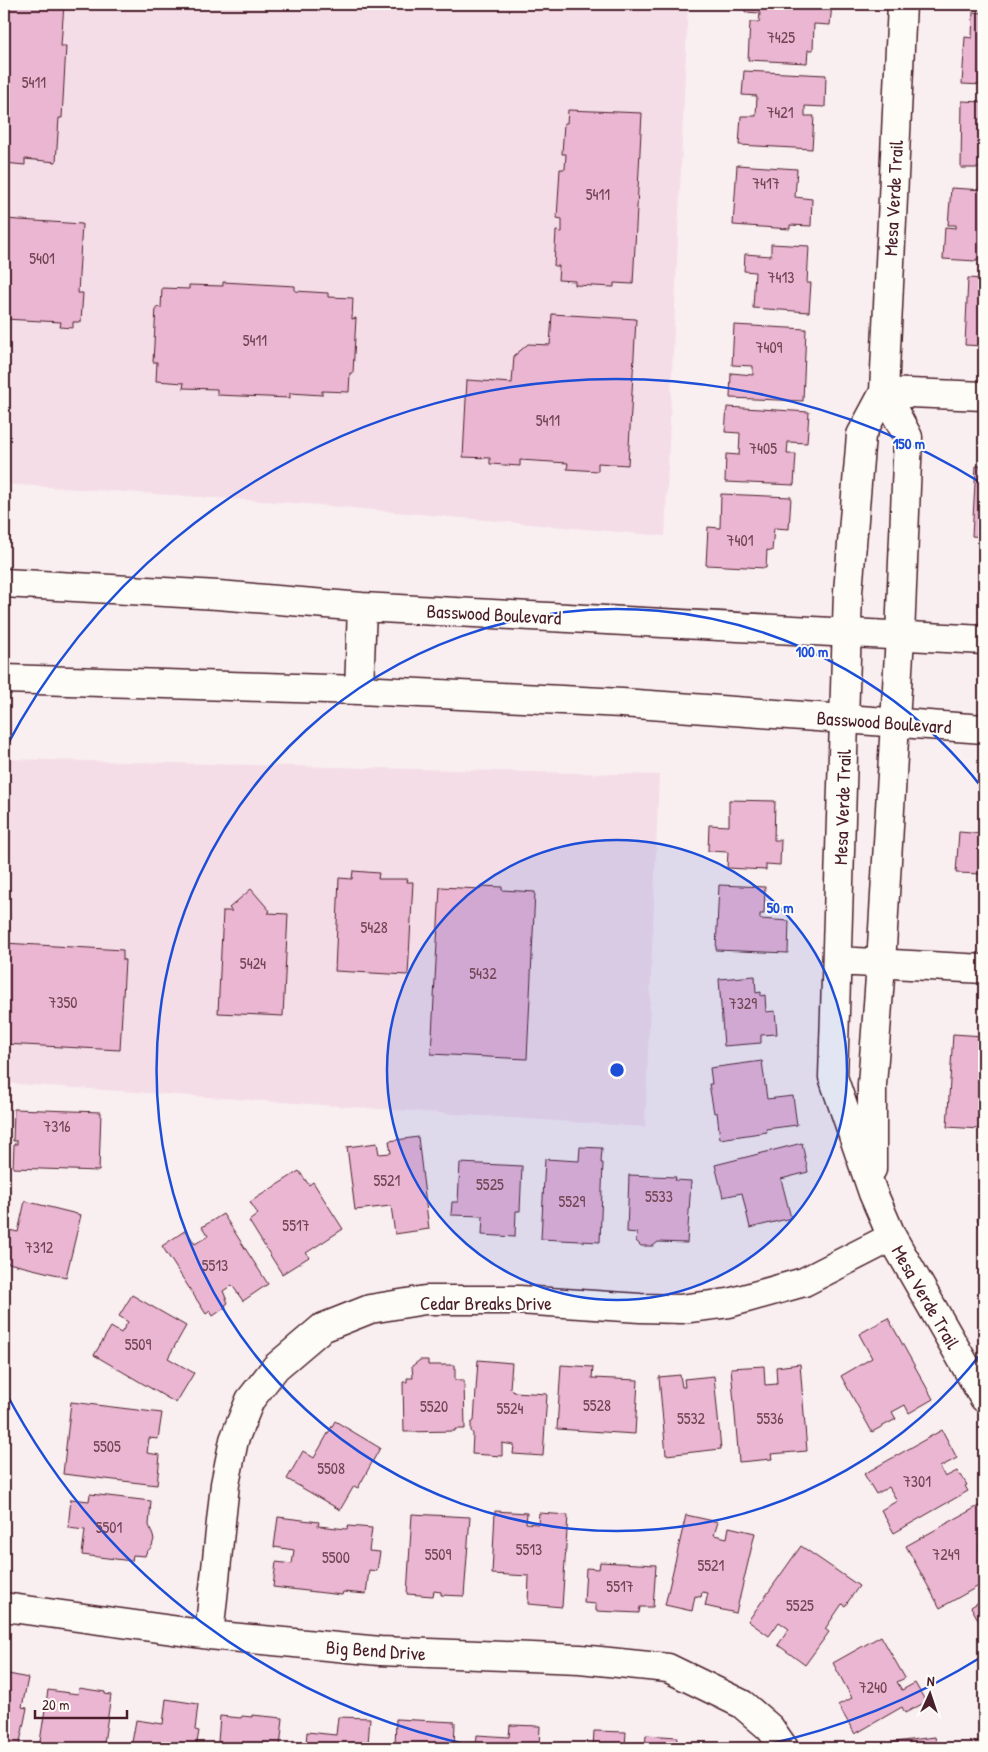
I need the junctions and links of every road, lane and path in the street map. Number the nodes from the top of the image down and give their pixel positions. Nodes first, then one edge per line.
1 (902, 4) edge
2 (884, 392) junction
3 (984, 396) edge
4 (4, 583) edge
5 (362, 607) junction
6 (847, 633) junction
7 (900, 636) junction
8 (984, 640) edge
9 (4, 679) edge
10 (359, 690) junction
11 (844, 719) junction
12 (894, 722) junction
13 (984, 728) edge
14 (837, 961) junction
15 (881, 964) junction
16 (984, 969) edge
17 (872, 1193) junction
18 (892, 1237) junction
19 (984, 1398) edge
20 (4, 1607) edge
21 (209, 1635) junction
22 (784, 1748) edge

1 - 2 street, Mesa Verde Trail
2 - 3 street
2 - 6 street, Mesa Verde Trail
2 - 7 street, Mesa Verde Trail
4 - 5 street, Basswood Boulevard
5 - 6 street, Basswood Boulevard
5 - 10 street
6 - 7 street, Basswood Boulevard
6 - 11 street, Mesa Verde Trail
7 - 8 street, Basswood Boulevard
7 - 12 street, Mesa Verde Trail
9 - 10 street, Basswood Boulevard
10 - 11 street, Basswood Boulevard
11 - 12 street, Basswood Boulevard
11 - 14 street, Mesa Verde Trail
12 - 13 street, Basswood Boulevard
12 - 15 street, Mesa Verde Trail
14 - 15 street
14 - 17 street, Mesa Verde Trail
15 - 16 street
15 - 17 street, Mesa Verde Trail
17 - 18 street, Mesa Verde Trail
18 - 19 street, Mesa Verde Trail
18 - 21 street, Cedar Breaks Drive
20 - 21 street, Big Bend Drive
21 - 22 street, Big Bend Drive

